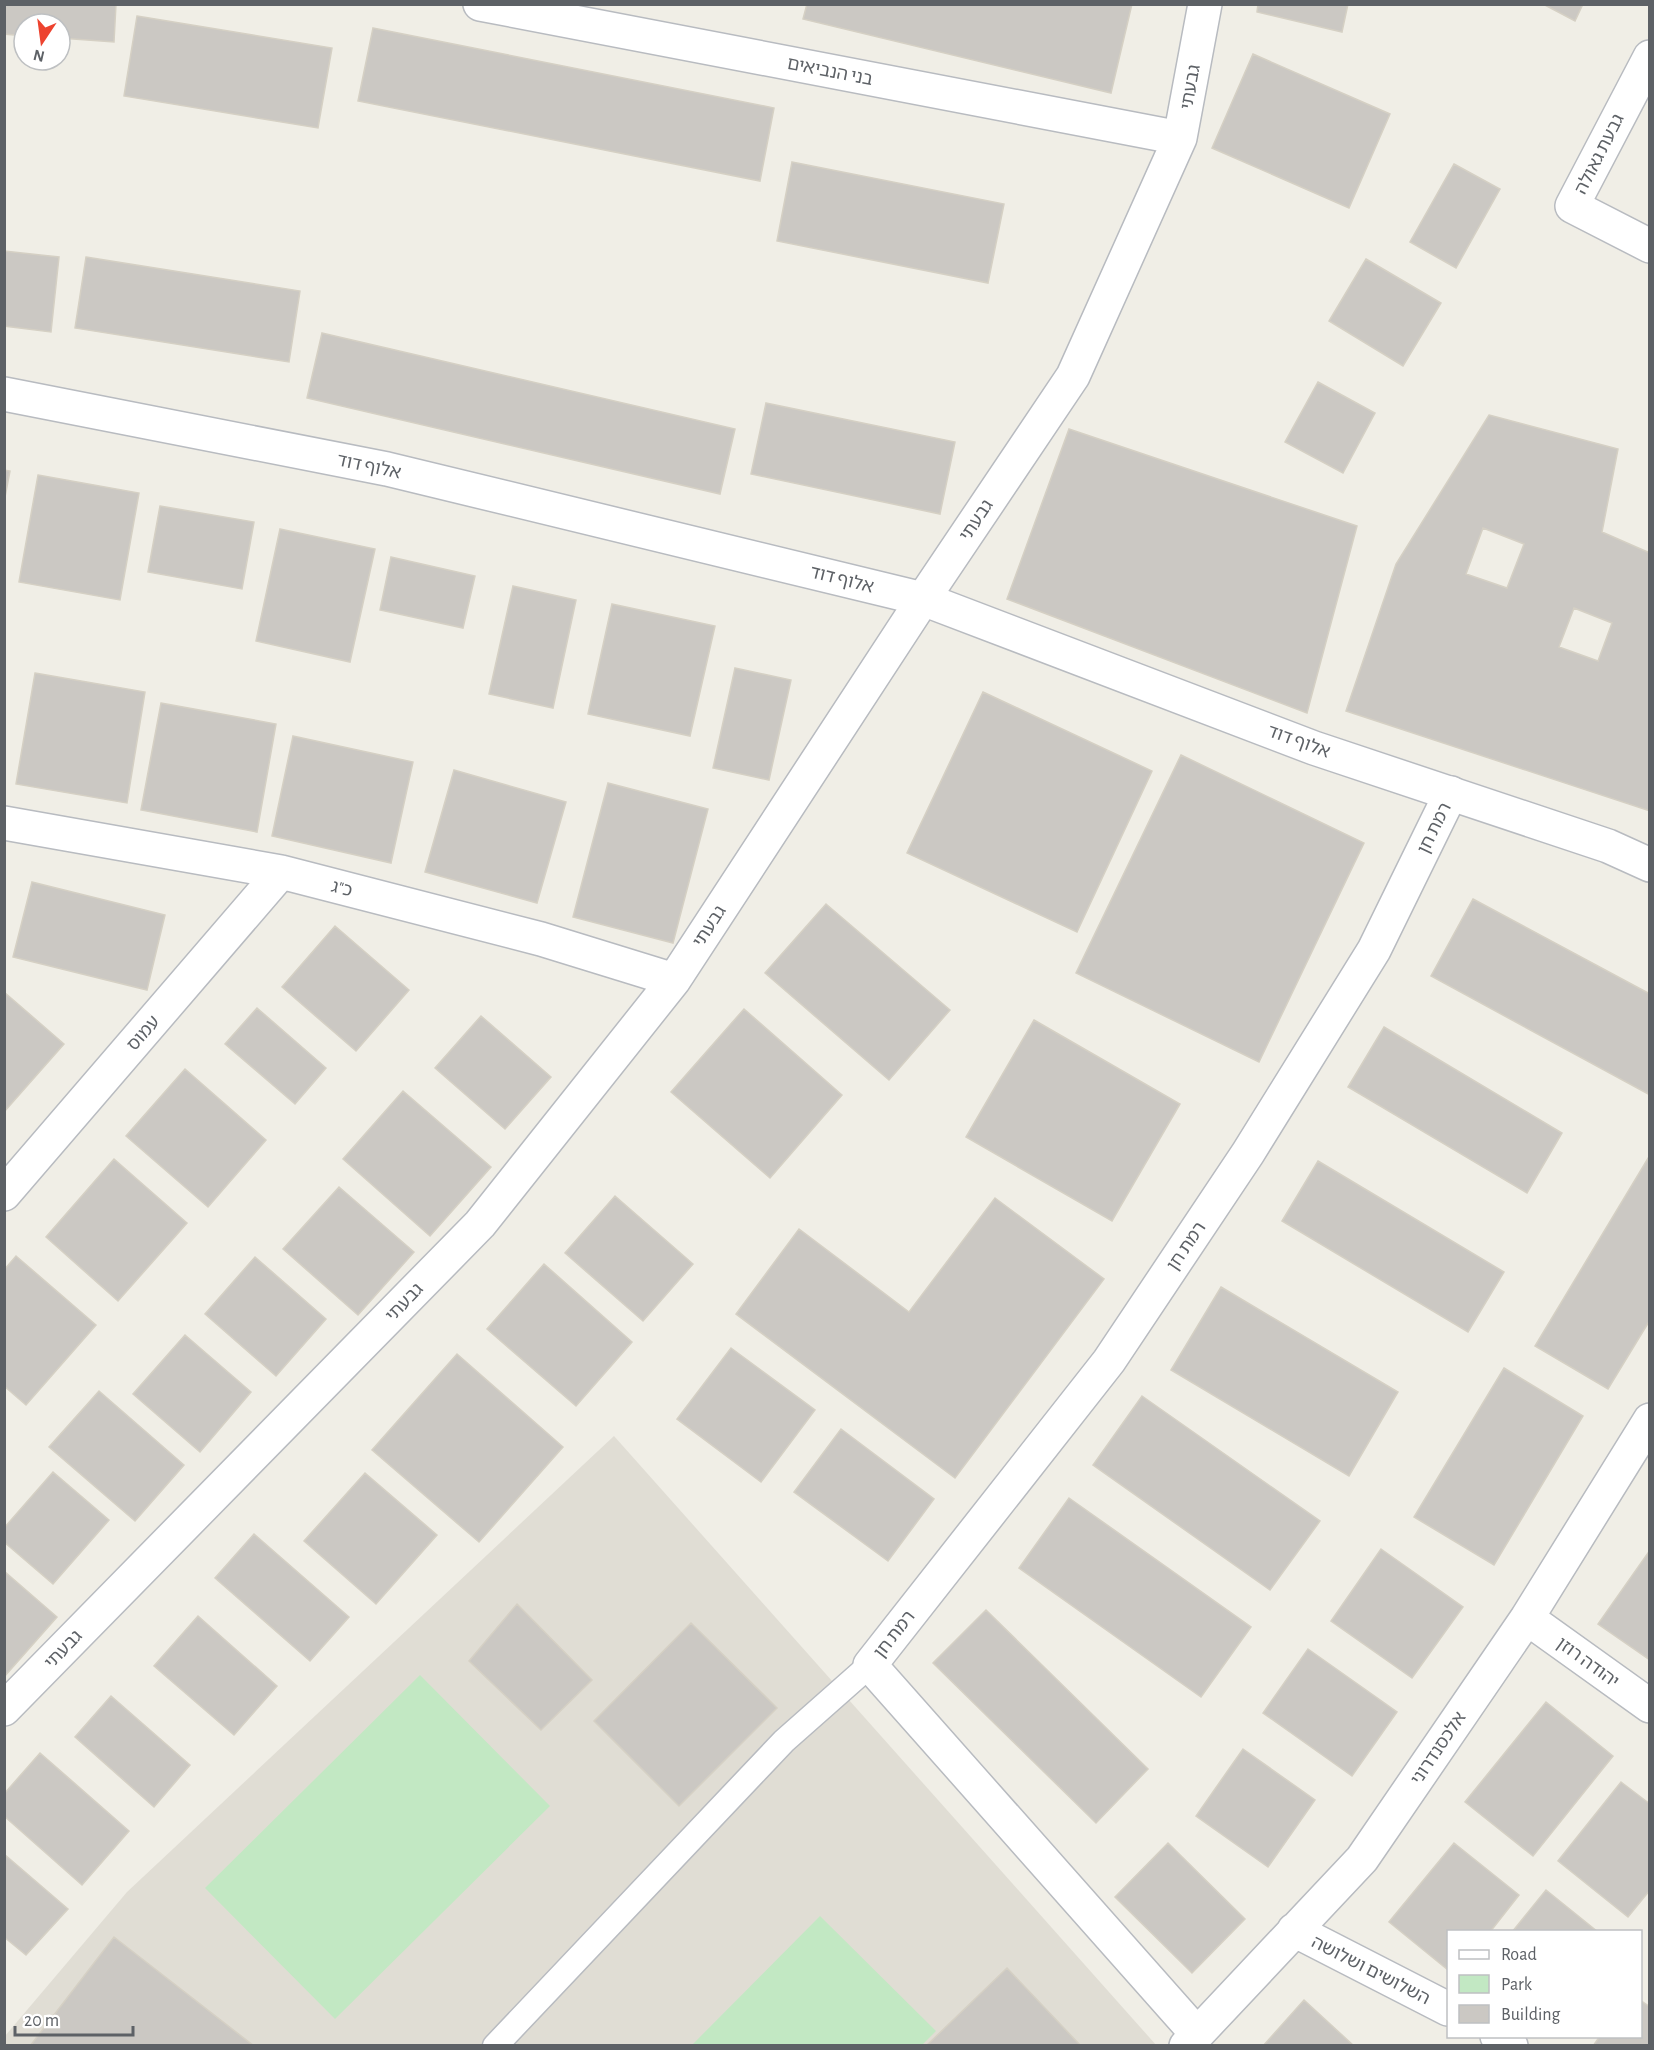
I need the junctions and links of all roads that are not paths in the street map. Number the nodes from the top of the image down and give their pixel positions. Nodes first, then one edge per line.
1 (480, 4) edge
2 (1205, 4) edge
3 (1650, 57) edge
4 (1180, 138) junction
5 (1650, 246) edge
6 (4, 394) edge
7 (923, 599) junction
8 (1452, 793) junction
9 (4, 823) edge
10 (1650, 865) edge
11 (281, 872) junction
12 (674, 980) junction
13 (4, 1194) edge
14 (1650, 1420) edge
15 (1527, 1618) junction
16 (870, 1665) junction
17 (1650, 1706) edge
18 (4, 1709) edge
19 (1294, 1930) junction
20 (1447, 2008) edge
21 (1191, 2040) edge
22 (495, 2046) edge

1 - 4 street, בני הנביאים
2 - 4 street, גבעתי
3 - 5 street, גבעת גאולה
4 - 7 street, גבעתי
6 - 7 street, אלוף דוד
7 - 8 street, אלוף דוד
7 - 12 street, גבעתי
8 - 10 street, אלוף דוד
8 - 16 street, רמת חן
9 - 11 street, כ"ג
11 - 12 street, כ"ג
11 - 13 street, עמוס
12 - 18 street, גבעתי
14 - 15 street, אלכסנדרוני
15 - 17 street, יהודה רוזן
15 - 19 street, אלכסנדרוני
16 - 21 street
16 - 22 lane
19 - 20 street, השלושים ושלושה
19 - 21 street, אלכסנדרוני

